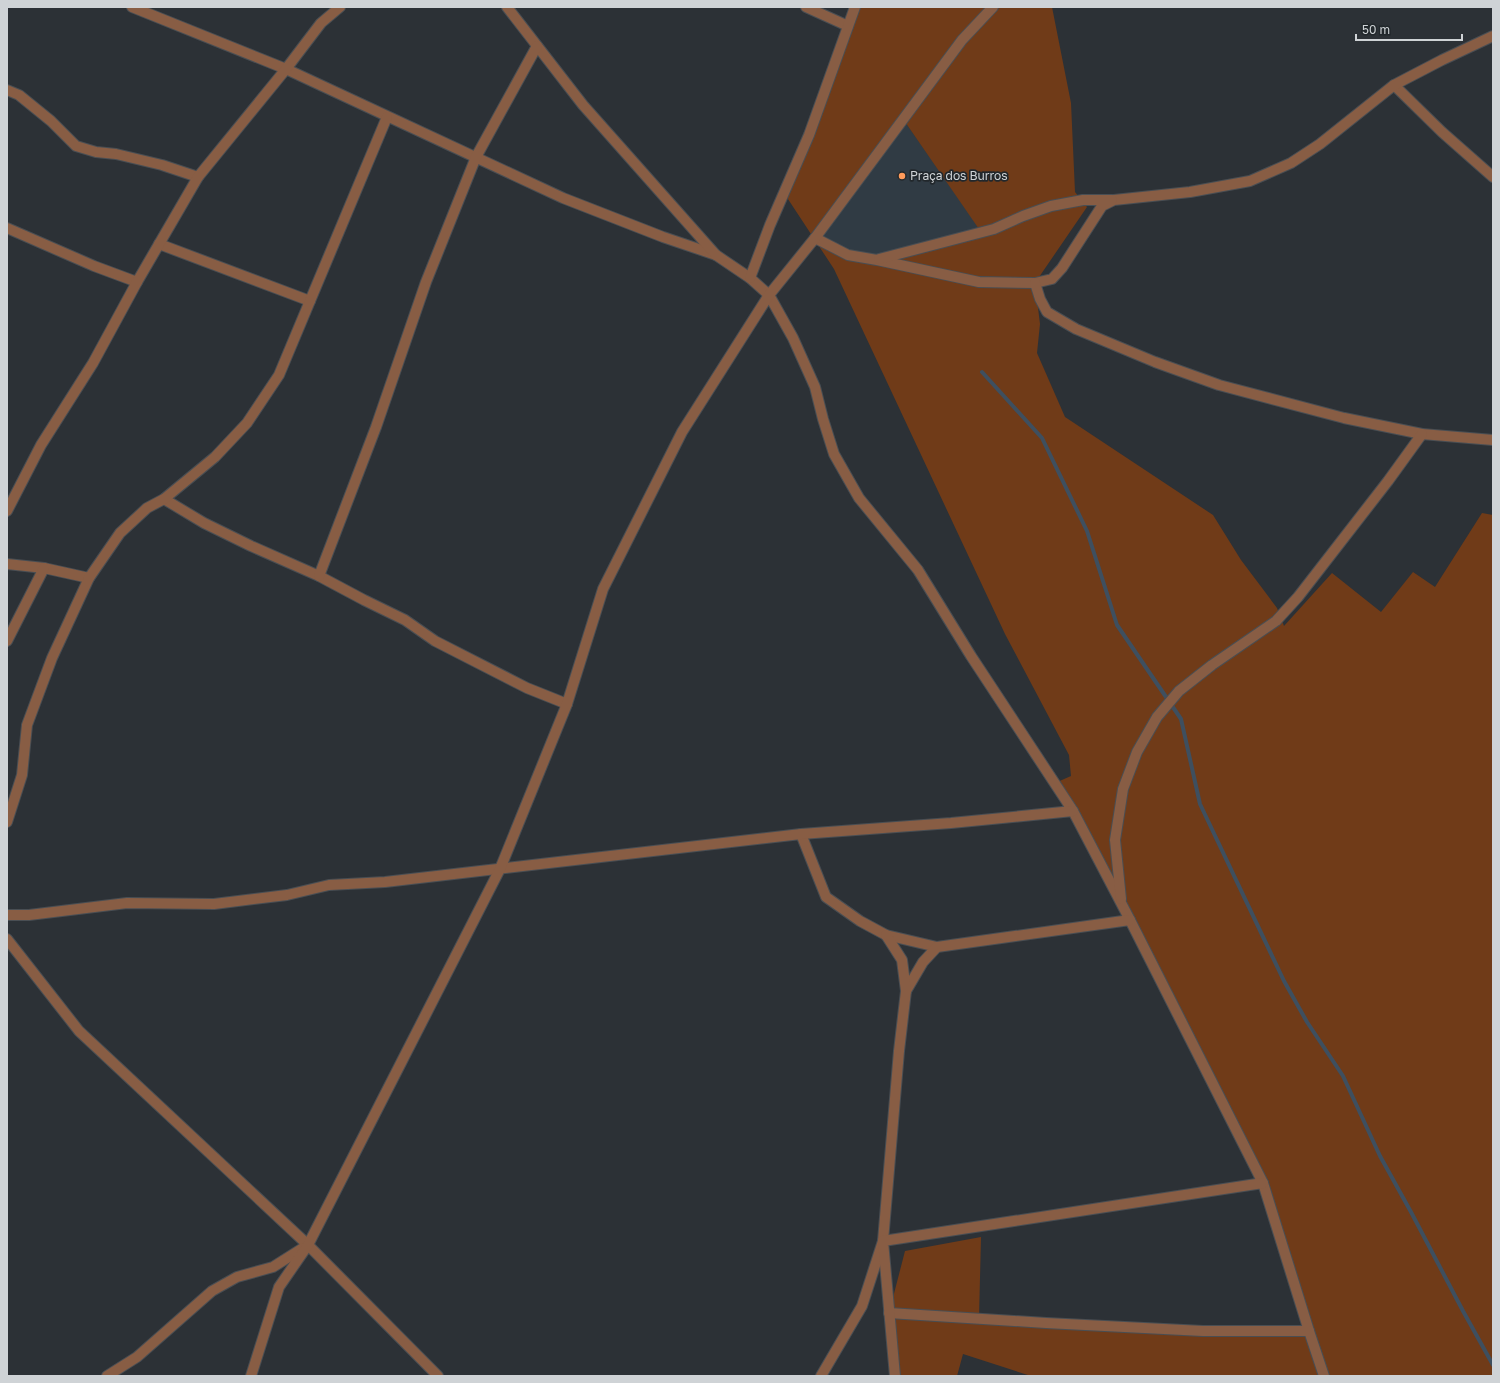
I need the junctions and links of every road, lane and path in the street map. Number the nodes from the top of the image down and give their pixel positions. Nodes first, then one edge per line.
1 (132, 7) edge
2 (340, 7) edge
3 (507, 7) edge
4 (806, 7) edge
5 (855, 7) edge
6 (993, 7) edge
7 (848, 26) junction
8 (1493, 36) edge
9 (537, 46) junction
10 (286, 69) junction
11 (1394, 85) junction
12 (7, 90) edge
13 (387, 117) junction
14 (476, 157) junction
15 (198, 177) junction
16 (1493, 177) edge
17 (1114, 200) junction
18 (7, 228) edge
19 (815, 238) junction
20 (159, 244) junction
21 (716, 255) junction
22 (877, 260) junction
23 (750, 278) junction
24 (137, 282) junction
25 (1036, 283) junction
26 (769, 295) junction
27 (310, 301) junction
28 (1422, 434) junction
29 (1493, 440) edge
30 (164, 499) junction
31 (7, 511) edge
32 (7, 564) edge
33 (44, 568) junction
34 (319, 576) junction
35 (90, 578) junction
36 (7, 641) edge
37 (567, 704) junction
38 (1073, 811) junction
39 (7, 822) edge
40 (801, 834) junction
41 (500, 869) junction
42 (1122, 906) junction
43 (7, 915) edge
44 (1130, 920) junction
45 (886, 935) junction
46 (7, 939) edge
47 (937, 948) junction
48 (906, 991) junction
49 (1263, 1183) junction
50 (883, 1241) junction
51 (308, 1245) junction
52 (889, 1313) junction
53 (1309, 1331) junction
54 (107, 1376) edge
55 (251, 1376) edge
56 (438, 1376) edge
57 (821, 1376) edge
58 (895, 1376) edge
59 (1324, 1376) edge

1 - 10 street
2 - 10 street
3 - 9 street
4 - 7 street
5 - 7 street
6 - 19 street
7 - 23 street
8 - 11 street
9 - 14 street
9 - 21 street
10 - 13 street
10 - 15 street
11 - 16 street
11 - 17 street
12 - 15 street
13 - 14 street
13 - 27 street
14 - 21 street
14 - 34 street
15 - 20 street
17 - 22 street
17 - 25 street
18 - 24 street
19 - 22 street
19 - 26 street
20 - 24 street
20 - 27 street
21 - 23 street
22 - 25 street
23 - 26 street
24 - 31 street
25 - 28 street
26 - 37 street
26 - 38 street
27 - 30 street
28 - 29 street
28 - 42 street
30 - 34 street
30 - 35 street
32 - 33 street
33 - 35 street
33 - 36 street
34 - 37 street
35 - 39 street
37 - 41 street
38 - 40 street
38 - 42 street
40 - 41 street
40 - 45 street
41 - 43 street
41 - 51 street
42 - 44 street
44 - 47 street
44 - 49 street
45 - 47 street
45 - 48 street
46 - 51 street
47 - 48 street
48 - 50 street
49 - 50 street
49 - 53 street
50 - 52 street
50 - 57 street
51 - 54 street
51 - 55 street
51 - 56 street
52 - 53 street
52 - 58 street
53 - 59 street

